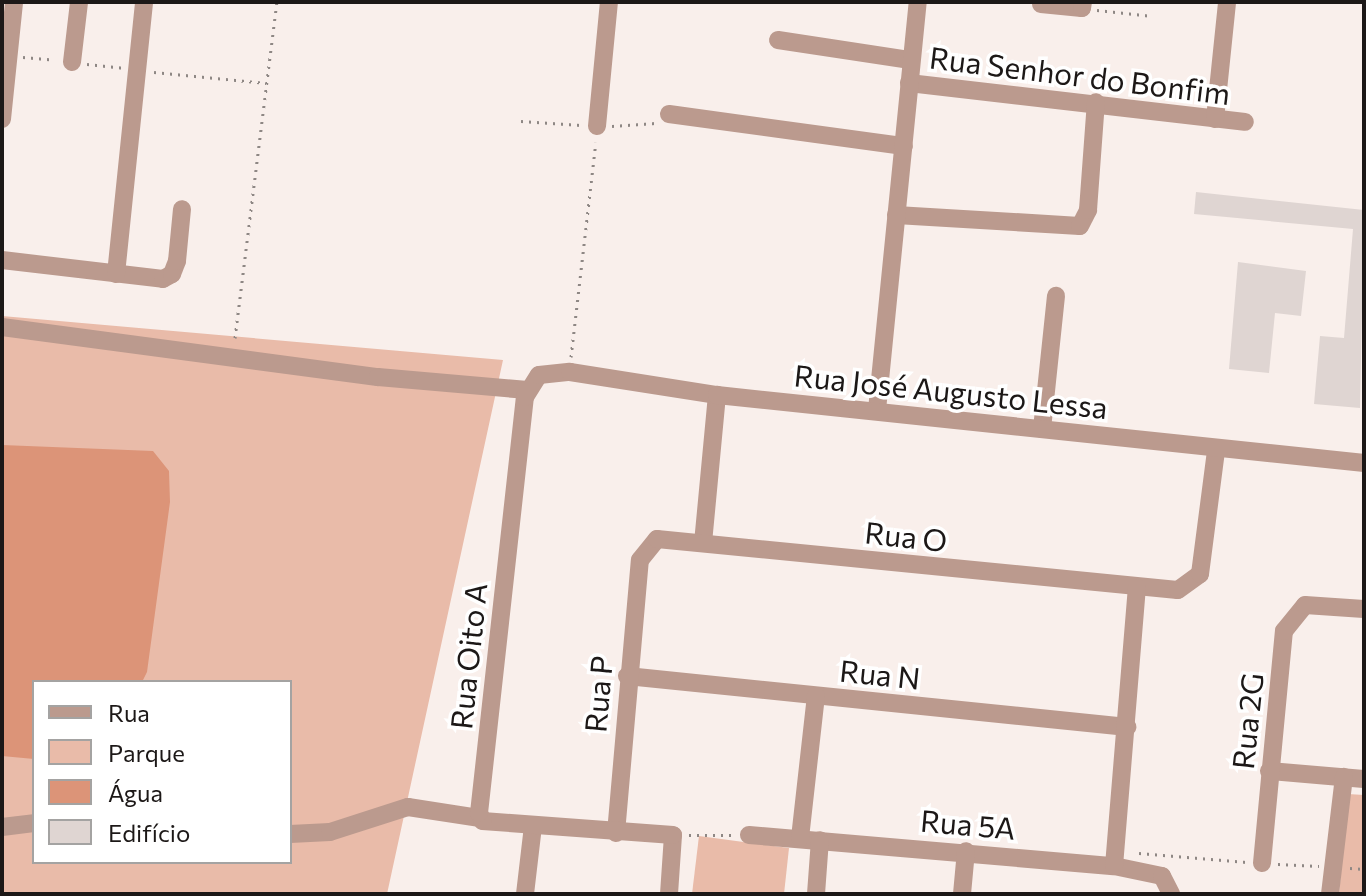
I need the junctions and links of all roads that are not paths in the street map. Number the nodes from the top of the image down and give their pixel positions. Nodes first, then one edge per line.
1 (14, 2) edge
2 (79, 2) edge
3 (144, 2) edge
4 (609, 2) edge
5 (918, 2) edge
6 (1227, 2) edge
7 (1041, 4) edge
8 (1082, 5) edge
9 (778, 40) dead end
10 (911, 60) junction
11 (72, 62) dead end
12 (909, 83) junction
13 (1096, 102) junction
14 (669, 114) dead end
15 (2, 119) edge
16 (1215, 119) junction
17 (1245, 122) dead end
18 (597, 126) road end
19 (904, 146) junction
20 (182, 209) dead end
21 (896, 215) junction
22 (2, 260) edge
23 (116, 274) junction
24 (1056, 296) dead end
25 (2, 327) edge
26 (530, 385) junction
27 (717, 395) junction
28 (877, 410) junction
29 (1042, 429) junction
30 (1216, 450) junction
31 (1364, 463) edge
32 (703, 543) junction
33 (640, 560) joint
34 (1137, 588) junction
35 (1364, 602) edge
36 (1364, 609) edge
37 (627, 676) junction
38 (816, 696) junction
39 (1127, 727) junction
40 (1269, 771) junction
41 (1344, 777) junction
42 (1364, 779) edge
43 (480, 818) junction
44 (32, 823) edge
45 (533, 826) junction
46 (2, 827) edge
47 (616, 833) junction
48 (292, 834) edge
49 (749, 835) road end
50 (800, 838) junction
51 (820, 840) junction
52 (966, 851) junction
53 (1114, 858) junction
54 (1262, 863) road end
55 (1171, 893) edge
56 (525, 894) edge
57 (669, 894) edge
58 (816, 894) edge
59 (962, 894) edge
60 (1330, 894) edge

1 - 15 street
2 - 11 street
3 - 23 street
4 - 18 street
5 - 10 street
6 - 16 street
7 - 8 street
9 - 10 street
10 - 12 street
12 - 13 street, Rua Senhor do Bonfim
12 - 19 street
13 - 16 street, Rua Senhor do Bonfim
13 - 21 street
14 - 19 street
16 - 17 street, Rua Senhor do Bonfim
19 - 21 street
20 - 23 street
21 - 28 street
22 - 23 street
24 - 29 street
25 - 26 street, Rua José Augusto Lessa
26 - 27 street, Rua José Augusto Lessa
26 - 43 street, Rua Oito A
27 - 28 street, Rua José Augusto Lessa
27 - 32 street
28 - 29 street, Rua José Augusto Lessa
29 - 30 street, Rua José Augusto Lessa
30 - 31 street, Rua José Augusto Lessa
30 - 34 street, Rua O
32 - 33 street, Rua O
32 - 34 street, Rua O
33 - 37 street, Rua P
34 - 39 street
35 - 36 street
36 - 40 street, Rua 2G
37 - 38 street, Rua N
37 - 47 street, Rua P
38 - 39 street, Rua N
38 - 50 street
39 - 53 street
40 - 41 street
40 - 54 street, Rua 2G
41 - 42 street
41 - 60 street
43 - 45 street
43 - 48 street
44 - 46 street
45 - 47 street
45 - 56 street
47 - 57 street
49 - 50 street, Rua 5A
50 - 51 street, Rua 5A
51 - 52 street, Rua 5A
51 - 58 street
52 - 53 street, Rua 5A
52 - 59 street
53 - 55 street, Rua 5A

